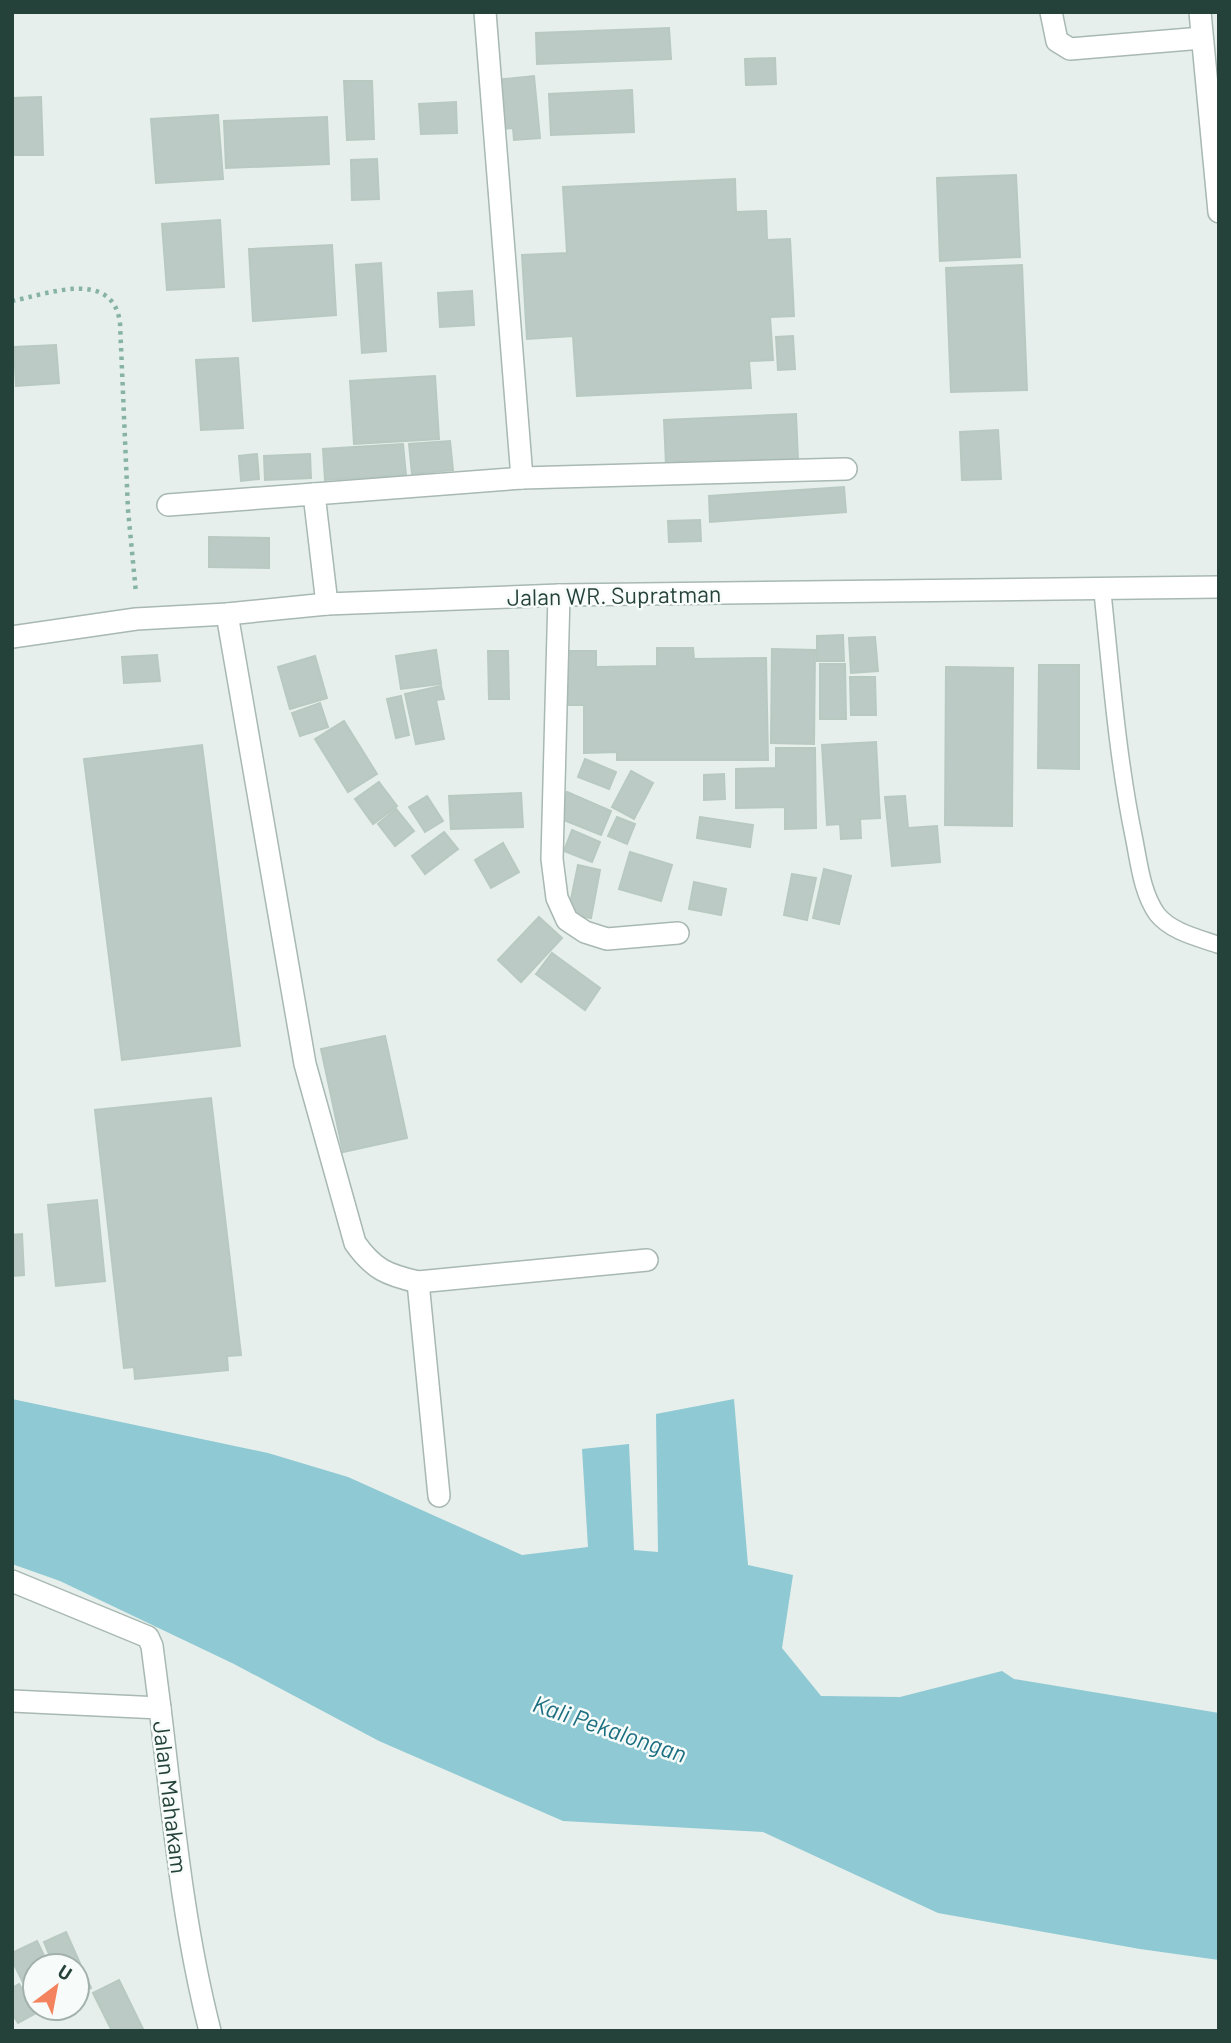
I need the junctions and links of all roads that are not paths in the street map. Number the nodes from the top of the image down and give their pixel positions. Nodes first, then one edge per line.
1 (485, 12) edge
2 (1051, 12) edge
3 (1200, 12) edge
4 (1202, 38) junction
5 (1219, 212) edge
6 (846, 469) dead end
7 (522, 478) junction
8 (314, 494) junction
9 (168, 505) dead end
10 (1219, 587) edge
11 (1102, 588) junction
12 (559, 595) junction
13 (327, 604) junction
14 (227, 614) junction
15 (12, 637) edge
16 (678, 933) dead end
17 (1219, 945) edge
18 (647, 1260) dead end
19 (418, 1282) junction
20 (439, 1496) dead end
21 (12, 1581) edge
22 (12, 1701) edge
23 (160, 1708) junction
24 (210, 2031) edge

1 - 7 street
2 - 4 street
3 - 4 street
4 - 5 street
6 - 7 street
7 - 8 street
8 - 9 street
8 - 13 street
10 - 11 street, Jalan WR. Supratman
11 - 12 street, Jalan WR. Supratman
11 - 17 lane
12 - 13 street, Jalan WR. Supratman
12 - 16 street
13 - 14 street, Jalan WR. Supratman
14 - 15 street, Jalan WR. Supratman
14 - 19 street
18 - 19 street
19 - 20 street
21 - 23 street
22 - 23 street, Jalan Mahakam
23 - 24 street, Jalan Mahakam

